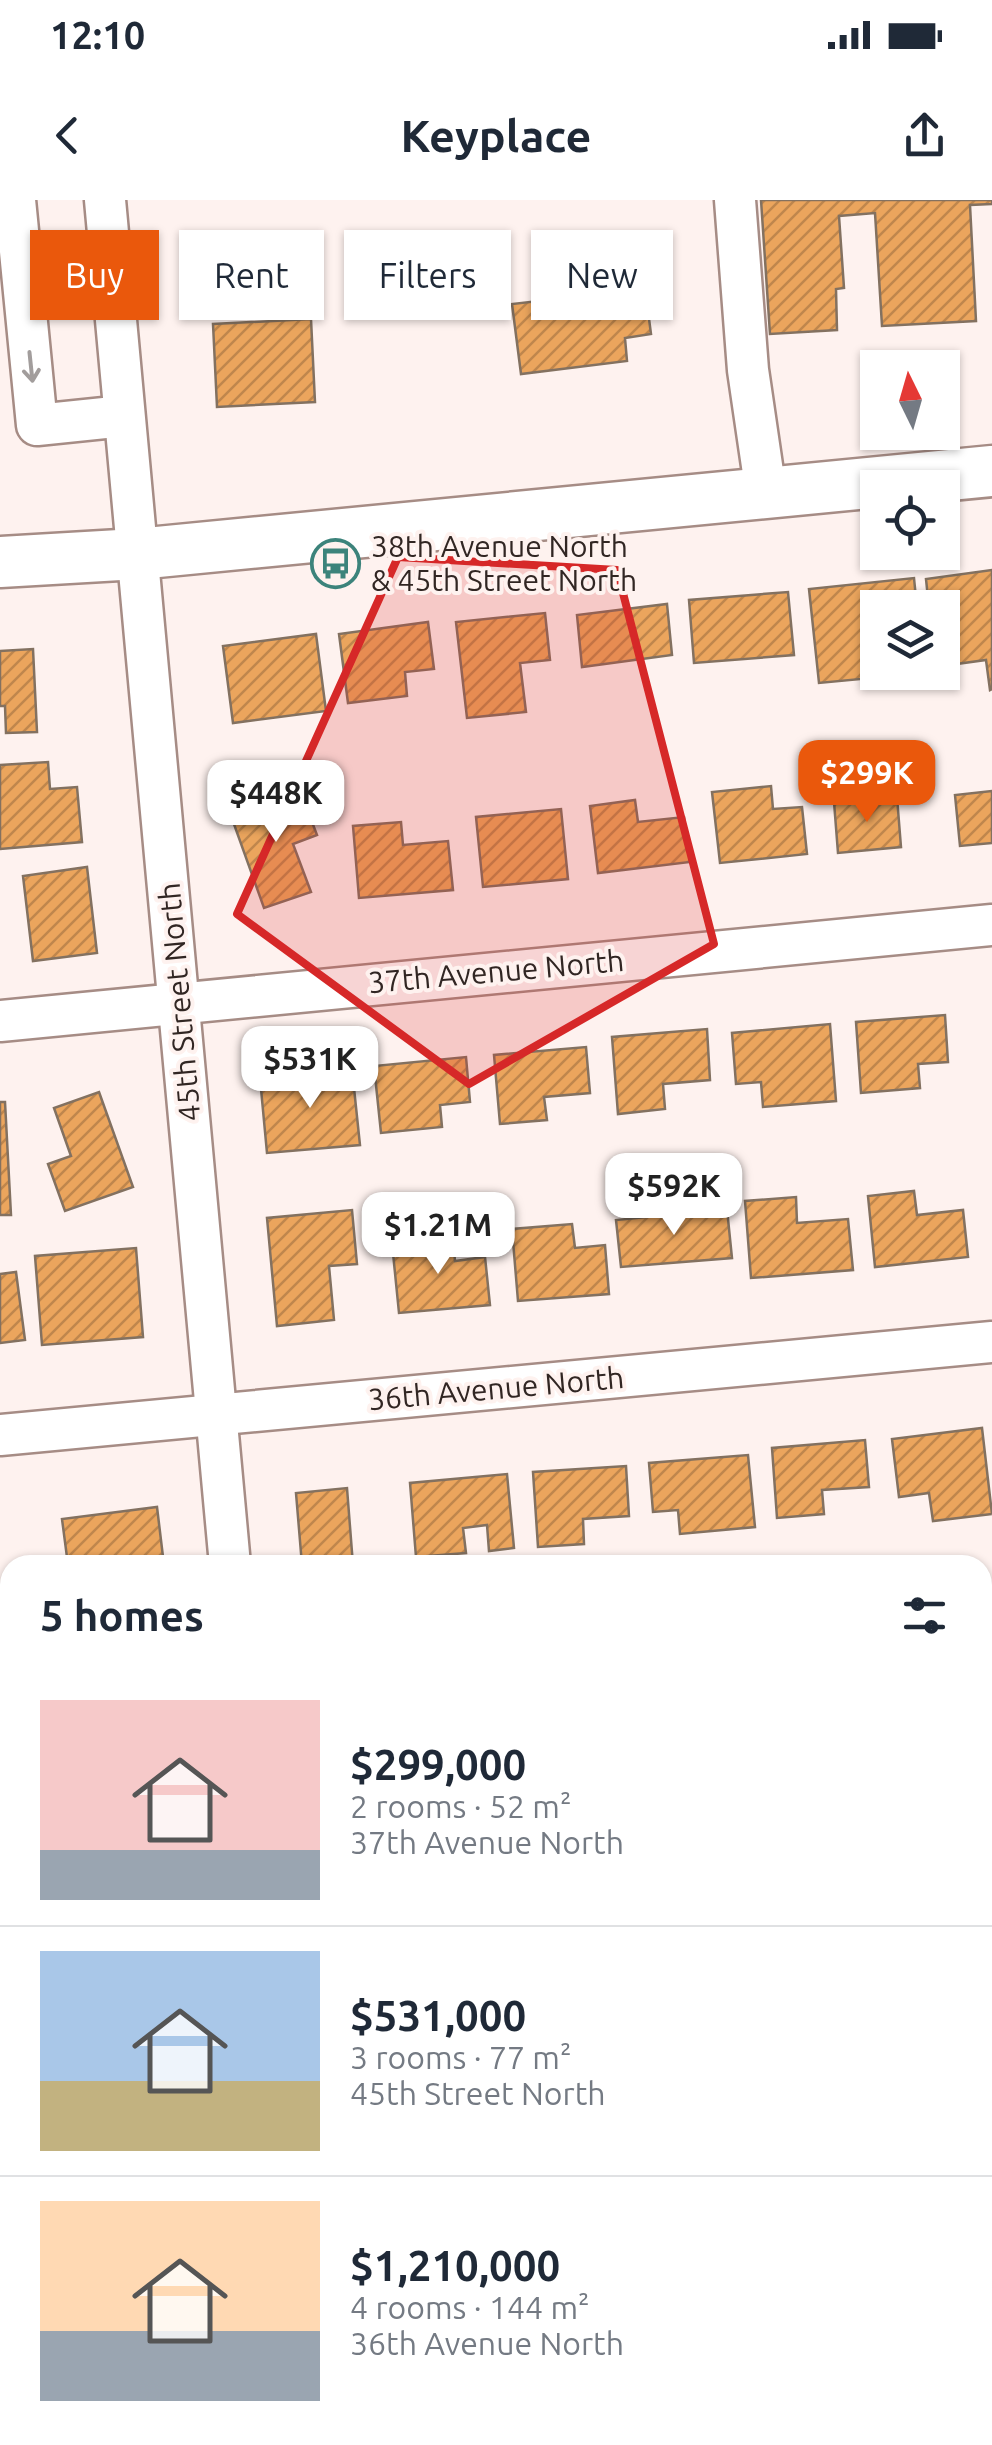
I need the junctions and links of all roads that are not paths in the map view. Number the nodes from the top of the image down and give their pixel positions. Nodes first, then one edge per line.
1 (16, 200) edge
2 (105, 200) edge
3 (735, 200) edge
4 (124, 416) junction
5 (992, 471) edge
6 (766, 493) junction
7 (137, 554) junction
8 (0, 562) edge
9 (992, 925) edge
10 (181, 1002) junction
11 (0, 1021) edge
12 (992, 1342) edge
13 (214, 1415) junction
14 (0, 1436) edge
15 (229, 1555) edge

1 -> 4 street
2 - 4 street, 45th Street North
3 - 6 street
4 - 7 street, 45th Street North
5 - 6 main road
6 - 7 main road
7 - 8 main road
7 - 10 street, 45th Street North
9 - 10 street, 37th Avenue North
10 - 11 street, 37th Avenue North
10 - 13 street, 45th Street North
12 - 13 street, 36th Avenue North
13 - 14 street, 36th Avenue North
13 - 15 street, 45th Street North

